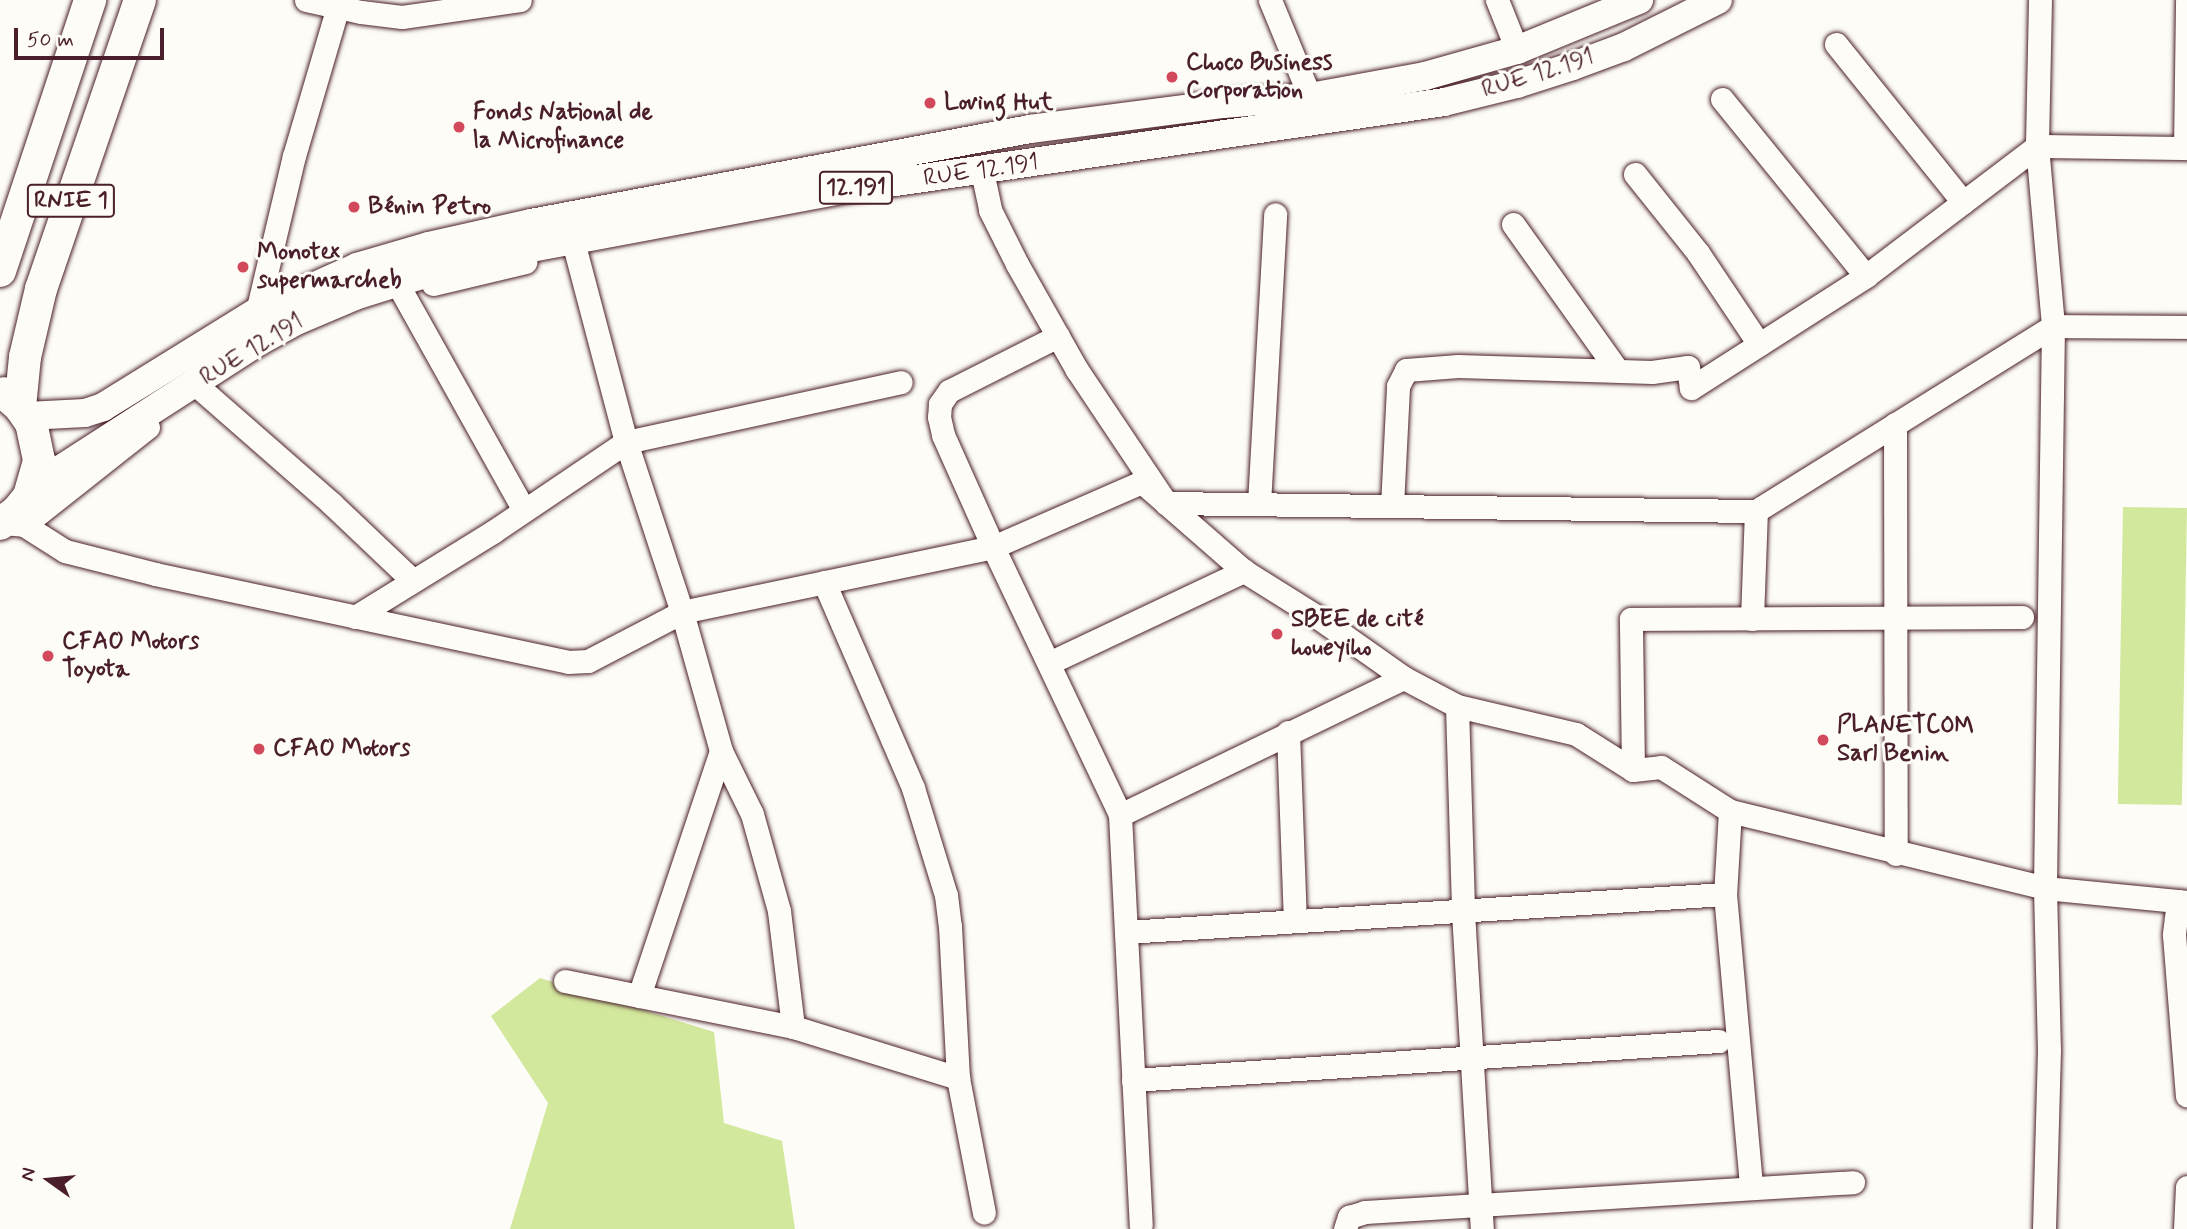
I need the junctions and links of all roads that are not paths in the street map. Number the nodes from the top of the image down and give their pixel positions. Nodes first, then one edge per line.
1 (90, 0) edge
2 (139, 0) edge
3 (306, 0) edge
4 (520, 0) edge
5 (1270, 0) edge
6 (1497, 0) edge
7 (1639, 0) edge
8 (1718, 0) edge
9 (2040, 0) edge
10 (2187, 0) edge
11 (339, 3) edge
12 (1836, 44) dead end
13 (1517, 50) junction
14 (1310, 97) junction
15 (1722, 99) dead end
16 (2037, 146) junction
17 (2186, 148) edge
18 (982, 171) junction
19 (1635, 174) dead end
20 (1963, 202) junction
21 (1275, 214) dead end
22 (1513, 224) dead end
23 (637, 229) junction
24 (575, 249) junction
25 (0, 271) edge
26 (1866, 276) junction
27 (402, 292) junction
28 (257, 312) junction
29 (2053, 326) junction
30 (2187, 327) edge
31 (1058, 336) junction
32 (1759, 344) junction
33 (1617, 370) junction
34 (901, 382) dead end
35 (203, 391) junction
36 (16, 405) edge
37 (1895, 424) junction
38 (626, 442) junction
39 (33, 487) junction
40 (1166, 503) junction
41 (1259, 504) junction
42 (1392, 506) junction
43 (524, 510) junction
44 (1756, 511) junction
45 (7, 524) edge
46 (993, 547) junction
47 (1244, 571) junction
48 (412, 580) junction
49 (824, 582) junction
50 (682, 612) junction
51 (355, 617) junction
52 (2022, 617) dead end
53 (1896, 618) junction
54 (1752, 619) junction
55 (1049, 663) junction
56 (1404, 678) junction
57 (1457, 705) junction
58 (1288, 733) junction
59 (721, 751) junction
60 (1633, 770) junction
61 (1730, 811) junction
62 (1120, 814) junction
63 (1896, 854) junction
64 (2045, 888) junction
65 (1725, 894) junction
66 (2183, 902) edge
67 (1463, 912) junction
68 (1295, 921) junction
69 (1126, 932) junction
70 (565, 981) dead end
71 (639, 996) junction
72 (793, 1027) junction
73 (1719, 1041) dead end
74 (1474, 1058) junction
75 (958, 1078) junction
76 (1133, 1080) junction
77 (2187, 1095) edge
78 (1853, 1182) dead end
79 (2187, 1187) edge
80 (1751, 1188) junction
81 (984, 1213) dead end
82 (1483, 1218) edge
83 (1141, 1224) dead end
84 (1345, 1229) edge
85 (2044, 1229) edge
86 (2185, 1229) edge

1 - 25 highway, RNIE 1
2 - 36 highway, RNIE 1
3 - 11 street
4 - 11 street
5 - 14 street
6 - 13 street
7 - 13 main road, RUE 12.191
8 - 18 main road, RUE 12.191 / 12.191
9 - 16 street
10 - 17 street
11 - 28 street
12 - 20 street
13 - 14 main road, RUE 12.191
14 - 28 main road, RUE 12.191
15 - 26 street
16 - 17 street
16 - 20 street
16 - 29 street
18 - 23 main road, RUE 12.191 / 12.191
18 - 31 street
19 - 32 street
20 - 26 street
21 - 41 street
22 - 33 street
23 - 24 street
23 - 39 main road, RUE 12.191 / 12.191
24 - 27 street
24 - 38 street
26 - 32 street
27 - 35 street
27 - 43 street
28 - 36 main road, RUE 12.191
29 - 30 street
29 - 37 street
29 - 64 street
31 - 40 street
31 - 46 street
32 - 33 street
33 - 42 street
34 - 38 street
35 - 45 street
35 - 48 street
36 - 39 highway, RNIE 1
37 - 44 street
37 - 53 street
38 - 43 street
38 - 50 street
39 - 45 highway, RNIE 1
40 - 41 street
40 - 46 street
40 - 47 street
41 - 42 street
42 - 44 street
43 - 48 street
44 - 54 street
45 - 51 street
46 - 49 street
46 - 55 street
47 - 55 street
47 - 56 street
48 - 51 street
49 - 50 street
49 - 75 street
50 - 51 street
50 - 59 street
52 - 53 street
53 - 54 street
53 - 63 street
54 - 60 street
55 - 62 street
56 - 57 street
56 - 58 street
57 - 60 street
57 - 67 street
58 - 62 street
58 - 68 street
59 - 71 street
59 - 72 street
60 - 61 street
61 - 63 street
61 - 65 street
62 - 69 street
63 - 64 street
64 - 66 street
64 - 85 street
65 - 67 street
65 - 80 street
66 - 77 street
67 - 68 street
67 - 74 street
68 - 69 street
69 - 76 street
70 - 71 street
71 - 72 street
72 - 75 street
73 - 74 street
74 - 76 street
74 - 82 street
75 - 81 street
76 - 83 street
78 - 80 street
79 - 86 street
80 - 82 street
82 - 84 street

